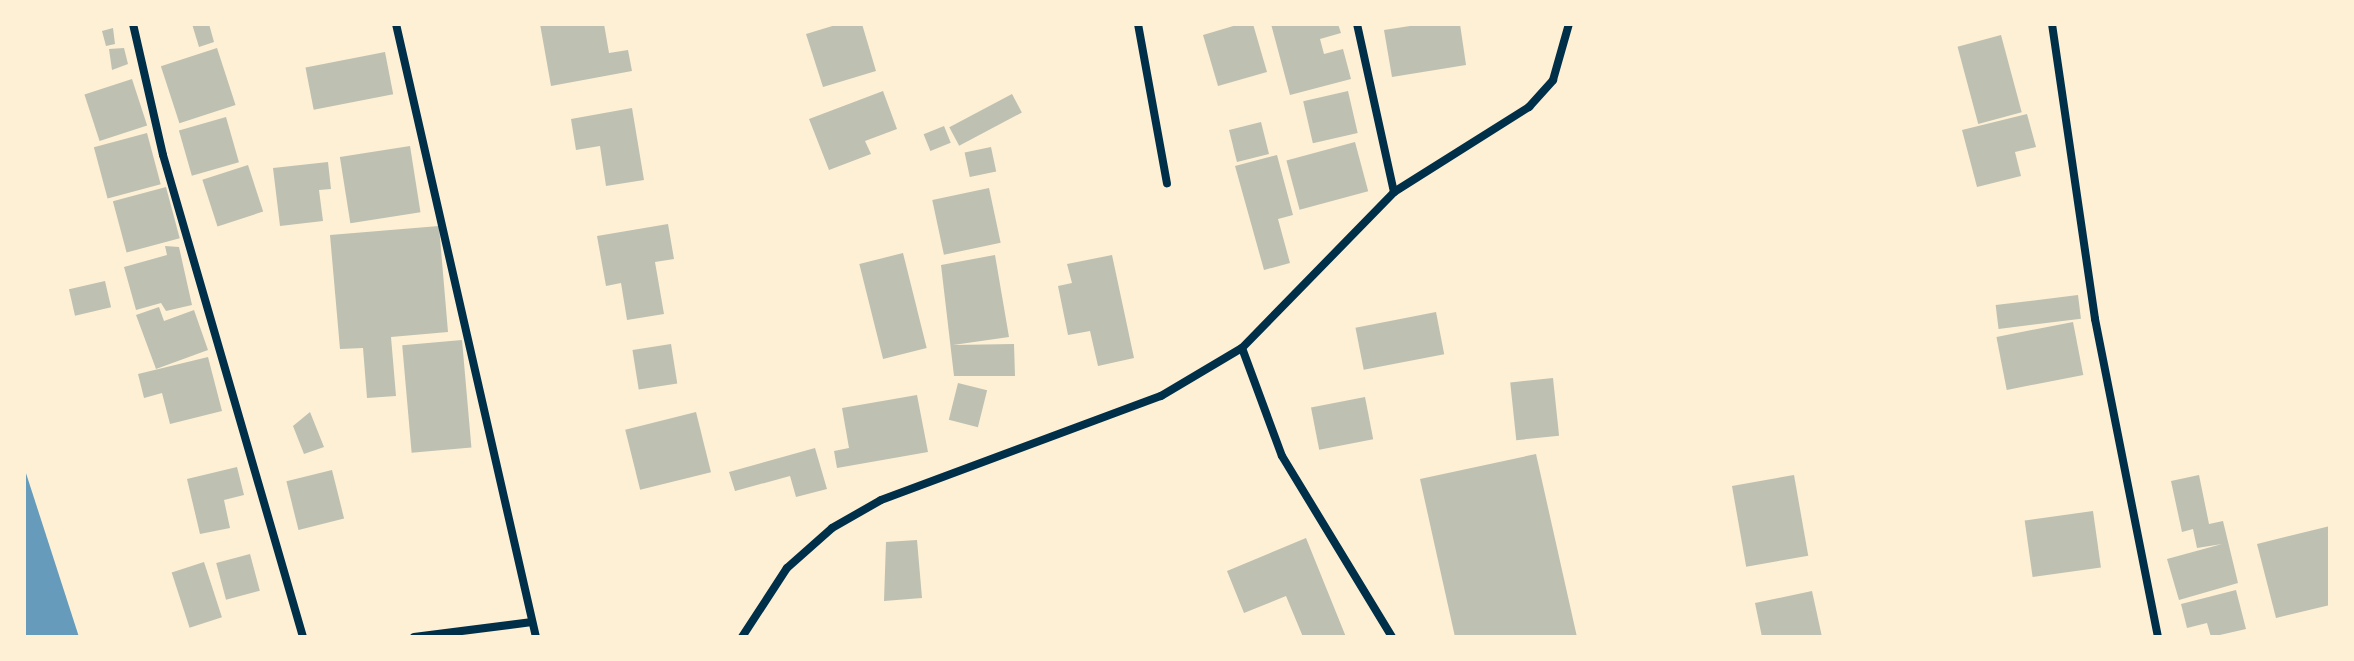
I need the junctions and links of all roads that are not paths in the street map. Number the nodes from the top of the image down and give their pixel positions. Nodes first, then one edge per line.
1 (133, 24) edge
2 (396, 24) edge
3 (1138, 24) edge
4 (1357, 24) edge
5 (1569, 24) edge
6 (2052, 24) edge
7 (1167, 183) dead end
8 (1394, 192) junction
9 (1242, 348) junction
10 (532, 622) junction
11 (303, 637) edge
12 (414, 637) edge
13 (536, 637) edge
14 (742, 637) edge
15 (1392, 637) edge
16 (2158, 637) edge

1 - 11 street
2 - 10 street
3 - 7 street
4 - 8 street
5 - 8 street
6 - 16 street
8 - 9 street
9 - 14 street
9 - 15 street
10 - 12 street
10 - 13 street

